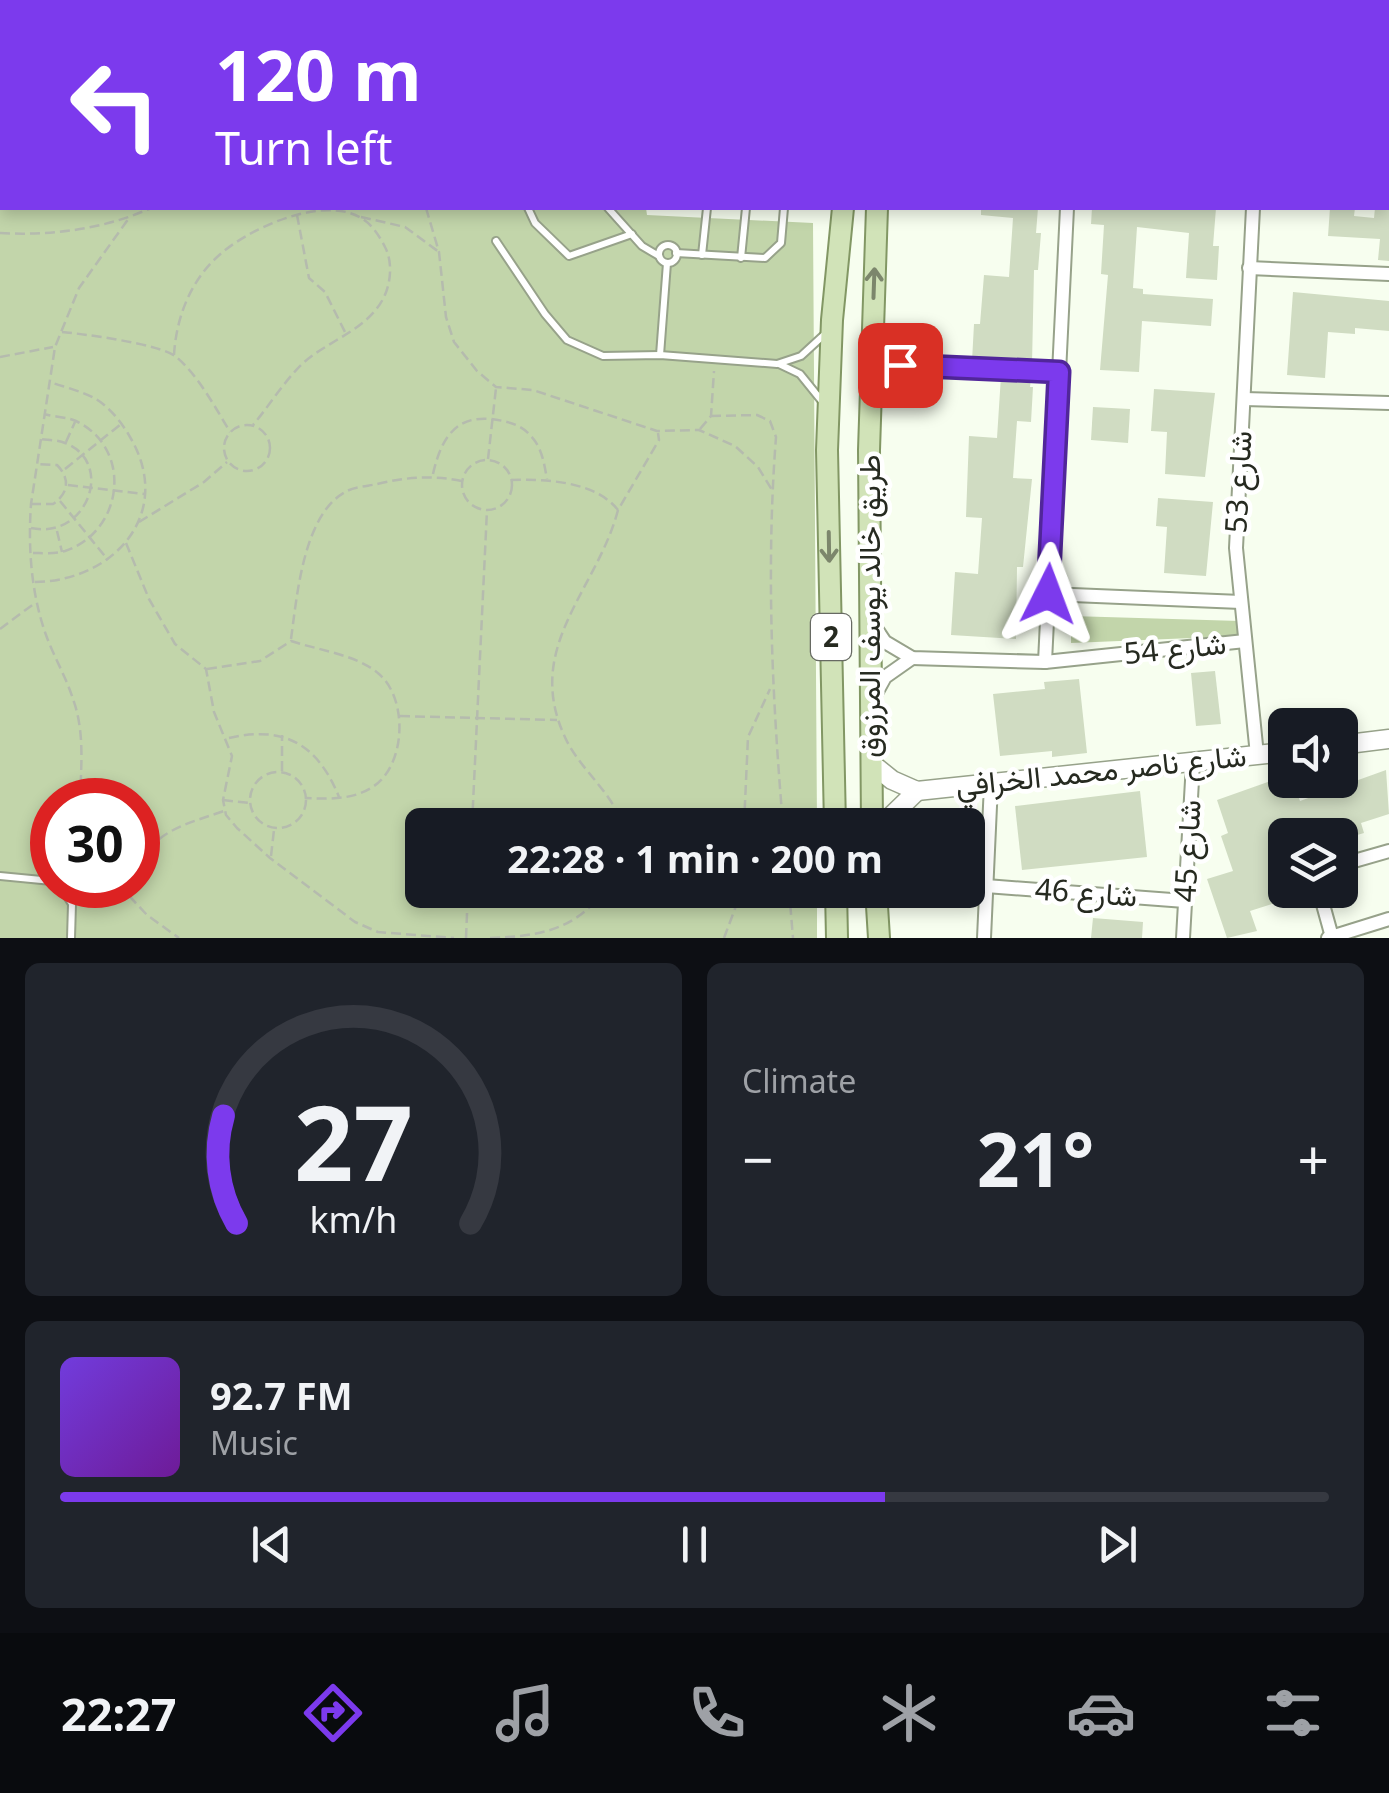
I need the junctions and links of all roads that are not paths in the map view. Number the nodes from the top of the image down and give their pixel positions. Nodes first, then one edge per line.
1 (529, 210) edge
2 (610, 210) edge
3 (707, 210) edge
4 (746, 210) edge
5 (784, 210) edge
6 (843, 210) edge
7 (876, 210) edge
8 (1067, 210) edge
9 (1253, 210) edge
10 (632, 234) junction
11 (496, 241) dead end
12 (676, 253) junction
13 (702, 255) junction
14 (659, 256) junction
15 (741, 258) junction
16 (667, 263) junction
17 (1249, 268) junction
18 (1389, 274) edge
19 (832, 320) junction
20 (660, 355) junction
21 (778, 364) junction
22 (900, 365) dead end
23 (1059, 372) junction
24 (1244, 398) junction
25 (1389, 403) edge
26 (828, 416) junction
27 (1048, 594) junction
28 (1241, 602) junction
29 (869, 615) junction
30 (1246, 641) junction
31 (912, 658) junction
32 (1046, 662) junction
33 (871, 706) junction
34 (1389, 739) edge
35 (1358, 743) edge
36 (1268, 754) edge
37 (1257, 755) junction
38 (871, 763) junction
39 (1193, 763) junction
40 (992, 784) junction
41 (917, 790) junction
42 (835, 808) edge
43 (872, 808) edge
44 (899, 808) edge
45 (1389, 851) edge
46 (1358, 860) edge
47 (0, 876) edge
48 (30, 879) edge
49 (986, 886) junction
50 (1185, 901) junction
51 (72, 908) edge
52 (837, 908) edge
53 (877, 908) edge
54 (1323, 908) edge
55 (1389, 919) edge
56 (1330, 937) edge
57 (70, 938) edge
58 (838, 938) edge
59 (879, 938) edge
60 (984, 938) edge
61 (1183, 938) edge

1 - 10 lane
2 - 10 lane
3 - 13 lane
4 - 15 lane
5 - 15 lane
6 - 19 main road, طريق خالد يوسف المرزوق / 2
29 -> 7 main road, طريق خالد يوسف المرزوق / 2
8 - 23 street
9 - 17 street, شارع 53
10 - 14 lane
11 - 20 lane
12 - 13 lane
12 - 14 lane
12 - 16 lane
13 - 15 lane
14 - 16 lane
16 - 20 lane
17 - 18 street
17 - 24 street, شارع 53
19 - 21 lane
19 - 26 main road, طريق خالد يوسف المرزوق / 2
20 - 21 lane
21 - 26 lane
22 - 23 lane
23 - 27 street
24 - 25 street
24 - 28 street, شارع 53
26 -> 42 main road, طريق خالد يوسف المرزوق / 2
27 - 28 street, شارع 54
27 - 32 street
28 - 30 street, شارع 53
29 - 31 street
29 - 33 main road, طريق خالد يوسف المرزوق / 2
30 - 32 street, شارع 54
30 - 37 street, شارع 53
31 - 32 street, شارع 54
31 - 33 street
33 - 38 main road, طريق خالد يوسف المرزوق / 2
34 - 35 street
36 - 37 street, شارع ناصر محمد الخرافي
37 - 39 street, شارع ناصر محمد الخرافي
38 - 41 street, شارع ناصر محمد الخرافي
38 - 43 main road, طريق خالد يوسف المرزوق / 2
39 - 40 street, شارع ناصر محمد الخرافي
39 - 50 street, شارع 45
40 - 41 street, شارع ناصر محمد الخرافي
40 - 49 street
41 - 44 street, شارع ناصر محمد الخرافي
45 - 46 street
47 - 48 lane
49 - 50 street, شارع 46
49 - 60 street
50 - 61 street, شارع 45
51 - 57 lane
52 - 58 main road
53 - 59 main road
54 - 56 street
55 - 56 street

